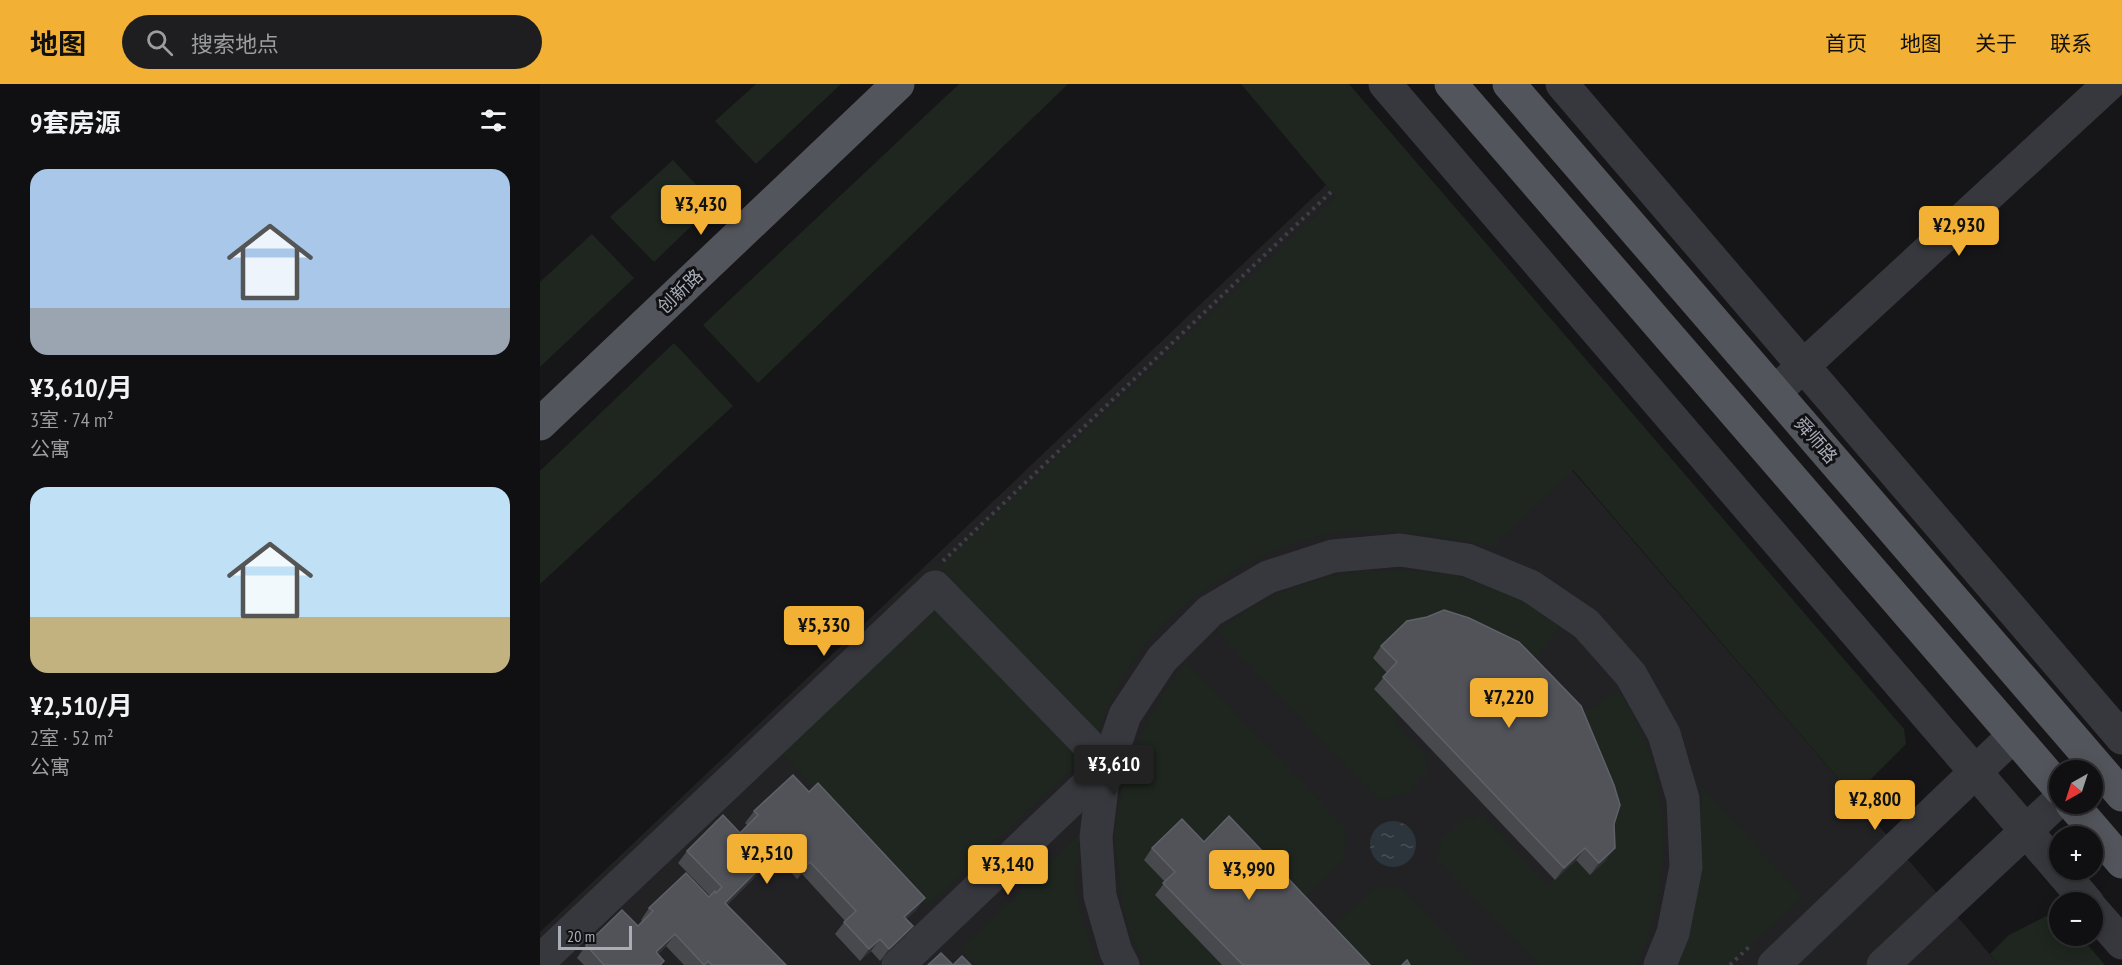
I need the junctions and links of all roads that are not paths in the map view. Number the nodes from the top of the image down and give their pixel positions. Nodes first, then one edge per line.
1 (898, 84) edge
2 (1385, 84) edge
3 (1451, 84) edge
4 (1509, 84) edge
5 (1562, 84) edge
6 (2109, 84) edge
7 (1775, 393) junction
8 (540, 424) edge
9 (2122, 730) edge
10 (2013, 736) junction
11 (2122, 738) edge
12 (2091, 759) junction
13 (1108, 765) junction
14 (1974, 771) junction
15 (2049, 777) edge
16 (2122, 795) edge
17 (2049, 809) edge
18 (2081, 814) edge
19 (2122, 862) edge
20 (2078, 892) edge
21 (2103, 921) edge
22 (2122, 943) edge
23 (540, 962) edge
24 (898, 965) edge
25 (1123, 965) edge
26 (1660, 965) edge
27 (1774, 965) edge
28 (1883, 965) edge

1 - 8 main road, 创新路
2 - 14 street
3 - 10 main road
4 - 7 main road, 舜师路
5 - 11 street
6 - 7 street
7 - 12 main road, 舜师路
9 - 12 street
10 - 14 street
10 - 15 main road
12 - 16 main road, 舜师路
13 - 23 street
13 - 24 street
13 - 25 street
13 - 26 street
14 - 20 street
14 - 27 street
17 - 28 street
18 - 19 main road
21 - 22 street

